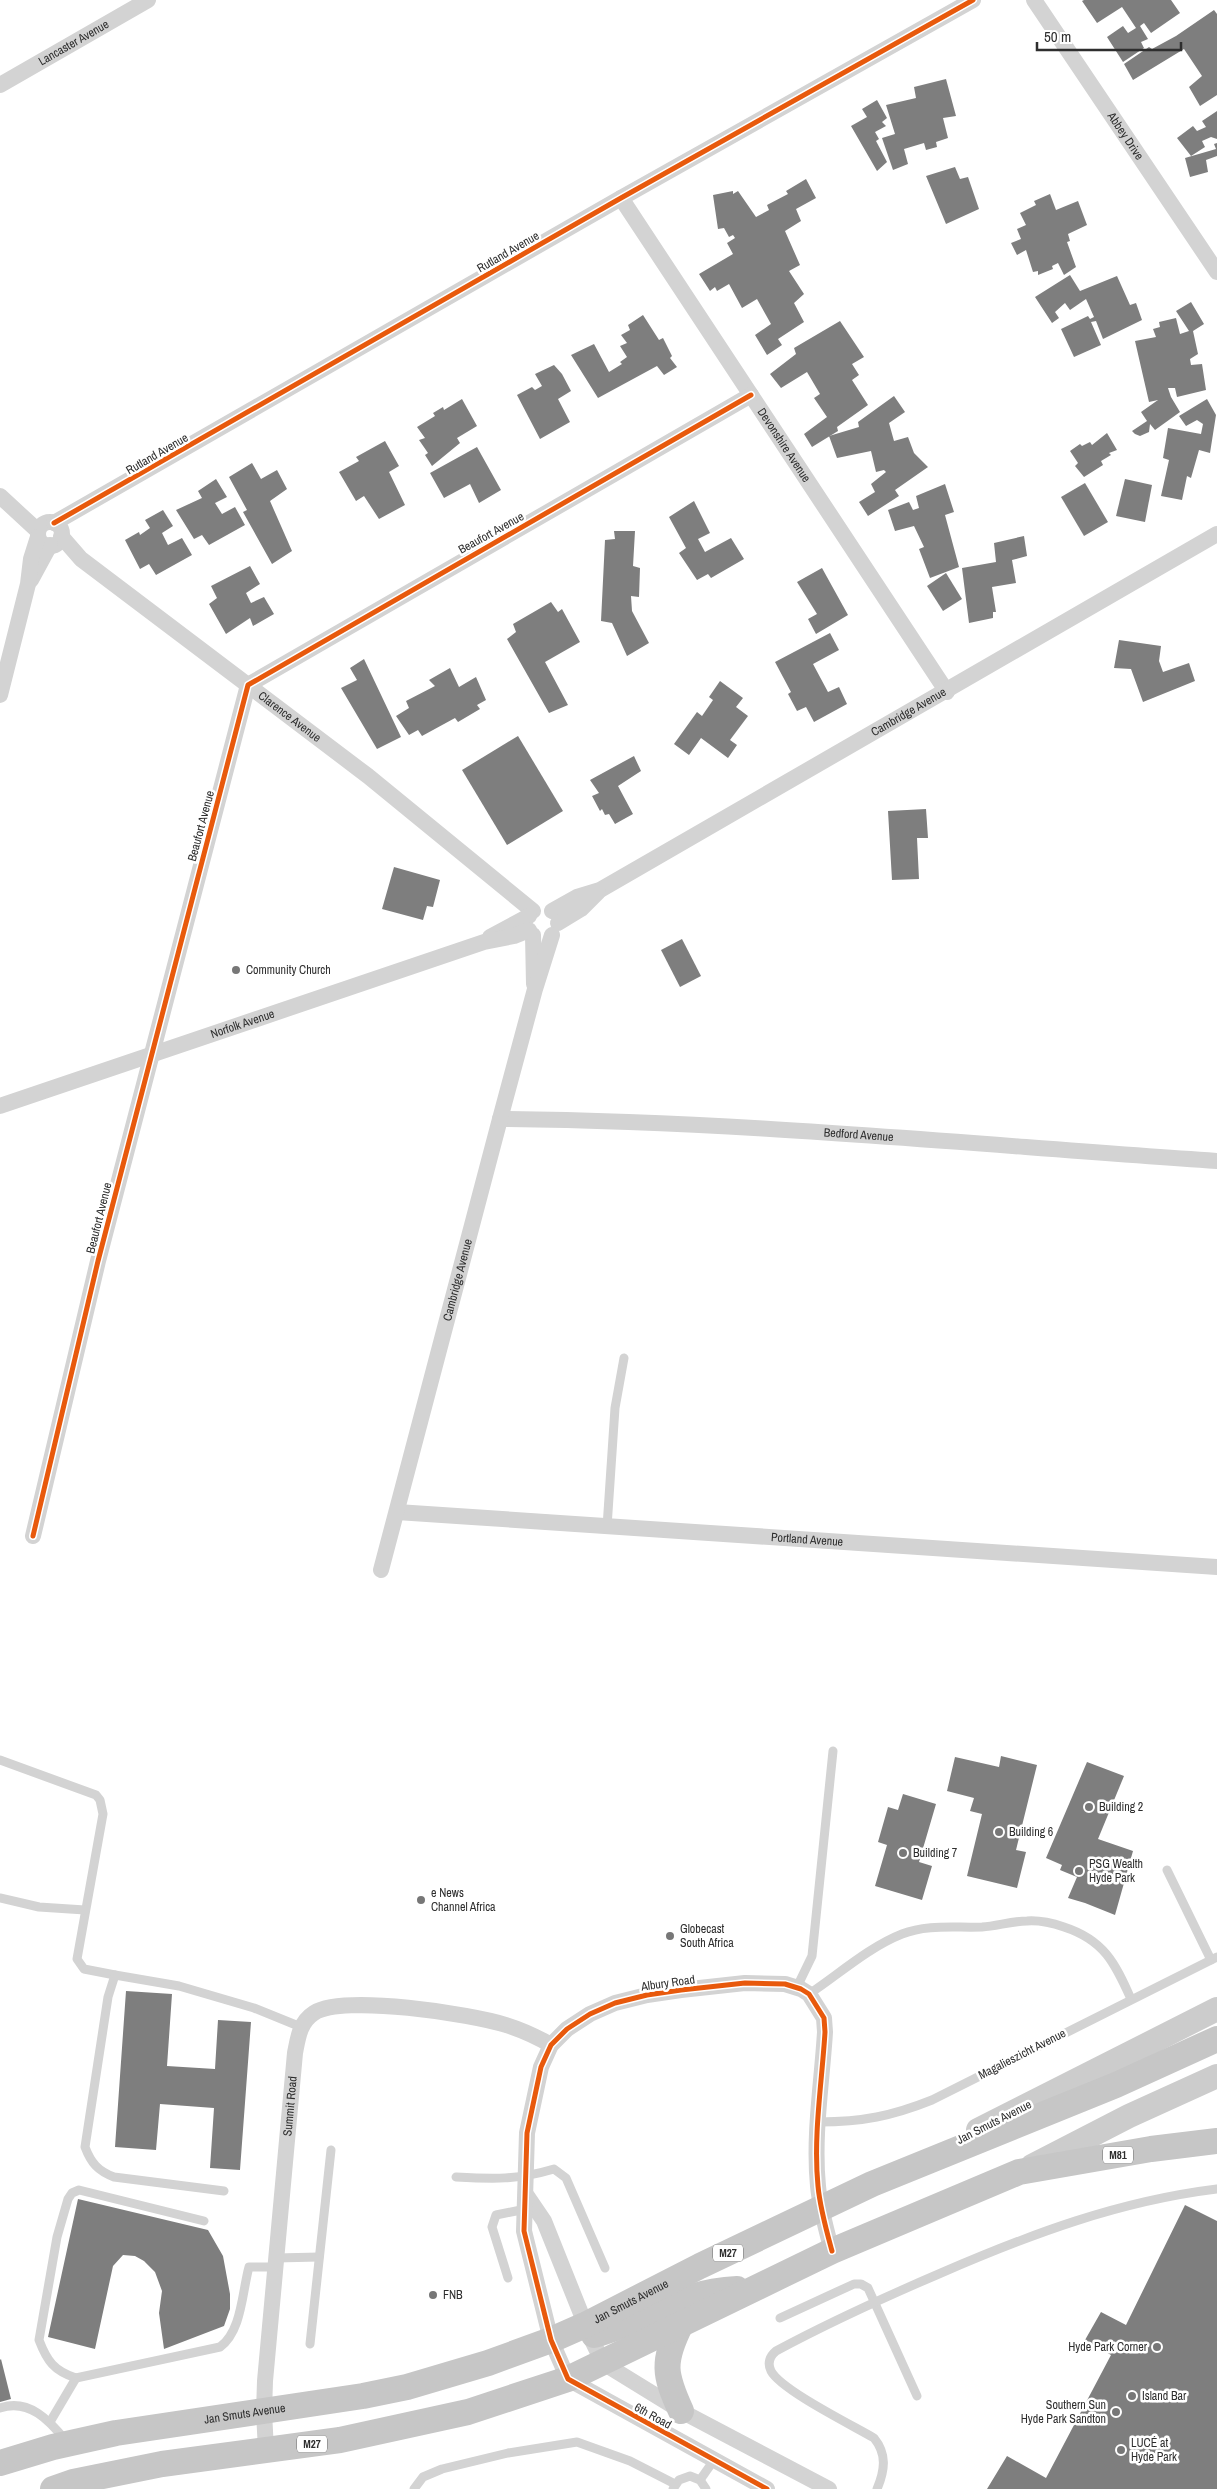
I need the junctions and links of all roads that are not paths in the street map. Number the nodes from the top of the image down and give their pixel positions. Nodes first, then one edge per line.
1 (148, 0) edge
2 (974, 0) edge
3 (1034, 0) edge
4 (0, 85) edge
5 (621, 198) junction
6 (1217, 272) edge
7 (751, 395) junction
8 (6, 501) edge
9 (50, 534) junction
10 (1217, 534) edge
11 (248, 685) junction
12 (948, 692) junction
13 (0, 695) edge
14 (541, 921) junction
15 (152, 1054) junction
16 (0, 1106) edge
17 (500, 1119) junction
18 (1217, 1161) edge
19 (624, 1358) dead end
20 (397, 1512) junction
21 (607, 1527) junction
22 (33, 1536) dead end
23 (1217, 1567) edge
24 (381, 1570) dead end
25 (833, 1751) dead end
26 (0, 1760) edge
27 (1167, 1870) dead end
28 (0, 1898) edge
29 (85, 1910) junction
30 (1214, 1958) edge
31 (115, 1975) junction
32 (803, 1991) junction
33 (1131, 1999) junction
34 (1217, 2009) edge
35 (301, 2027) junction
36 (1217, 2039) edge
37 (551, 2045) junction
38 (1217, 2076) edge
39 (819, 2122) junction
40 (1217, 2141) edge
41 (331, 2150) dead end
42 (1019, 2172) junction
43 (456, 2177) dead end
44 (526, 2177) junction
45 (872, 2184) junction
46 (1217, 2189) edge
47 (224, 2192) dead end
48 (526, 2202) junction
49 (821, 2209) junction
50 (204, 2221) dead end
51 (832, 2251) junction
52 (319, 2257) junction
53 (276, 2263) junction
54 (605, 2268) dead end
55 (508, 2278) dead end
56 (750, 2289) junction
57 (874, 2302) junction
58 (780, 2318) dead end
59 (681, 2324) junction
60 (588, 2330) junction
61 (552, 2340) junction
62 (310, 2344) dead end
63 (603, 2363) junction
64 (76, 2378) junction
65 (568, 2379) junction
66 (917, 2396) dead end
67 (0, 2408) edge
68 (681, 2411) junction
69 (264, 2412) junction
70 (50, 2422) junction
71 (68, 2444) junction
72 (266, 2450) junction
73 (714, 2460) junction
74 (0, 2463) edge
75 (700, 2480) junction
76 (674, 2486) edge
77 (53, 2489) edge
78 (414, 2489) edge
79 (706, 2489) edge
80 (767, 2489) edge
81 (829, 2489) edge
82 (877, 2489) edge

1 - 4 street, Lancaster Avenue
2 - 5 street, Rutland Avenue
3 - 6 street, Abbey Drive
5 - 7 street, Devonshire Avenue
5 - 9 street, Rutland Avenue
7 - 11 street, Beaufort Avenue
7 - 12 street, Devonshire Avenue
8 - 9 street, Clarence Avenue
9 - 11 street, Clarence Avenue
9 - 13 street, Rutland Avenue
10 - 12 street, Cambridge Avenue
11 - 14 street, Clarence Avenue
11 - 15 street, Beaufort Avenue
12 - 14 street, Cambridge Avenue
14 - 15 street, Norfolk Avenue
14 - 17 street, Cambridge Avenue
15 - 16 street, Norfolk Avenue
15 - 22 street, Beaufort Avenue
17 - 18 street, Bedford Avenue
17 - 20 street, Cambridge Avenue
19 - 21 lane
20 - 21 street, Portland Avenue
20 - 24 street, Cambridge Avenue
21 - 23 street, Portland Avenue
25 - 32 lane
26 - 29 lane
27 - 30 lane
28 - 29 lane
29 - 31 lane
30 - 33 lane, Magalieszicht Avenue
31 - 35 lane
31 - 47 lane
32 - 33 lane
32 - 37 street, Albury Road
32 - 39 street
33 - 39 lane, Magalieszicht Avenue
34 - 45 main road, Jan Smuts Avenue / M27
35 - 37 street
35 - 53 street, Summit Road
36 - 45 main road
37 - 44 street, Albury Road
38 - 42 main road, M27
39 - 49 street
40 - 42 main road, M81
41 - 52 lane
42 - 51 main road, M27
43 - 44 lane
44 - 48 street, Albury Road
44 - 54 lane
45 - 49 main road, Jan Smuts Avenue / M27
46 - 57 lane
48 - 55 lane
48 - 60 street
48 - 61 street, Albury Road
49 - 51 street
49 - 60 main road, Jan Smuts Avenue / M27
50 - 64 lane
51 - 56 main road, M27
52 - 53 lane
52 - 62 lane
53 - 64 lane
53 - 69 street, Summit Road
56 - 59 main road, M27
56 - 60 main road
57 - 58 lane
57 - 66 lane
57 - 82 lane
59 - 63 main road, M27
59 - 68 main road
60 - 61 main road, Jan Smuts Avenue / M27
60 - 63 street
61 - 65 street
61 - 69 main road, Jan Smuts Avenue / M27
63 - 65 main road, M27
63 - 68 street, 6th Road
64 - 70 lane
65 - 72 main road, M27
65 - 73 street, 6th Road
67 - 70 lane
68 - 81 street, 6th Road
69 - 71 main road, Jan Smuts Avenue / M27
69 - 72 street, Summit Road
70 - 71 lane
71 - 74 main road, Jan Smuts Avenue / M27
72 - 77 main road, M27
73 - 75 lane
73 - 80 street, 6th Road
75 - 76 lane
75 - 79 lane
76 - 78 lane

